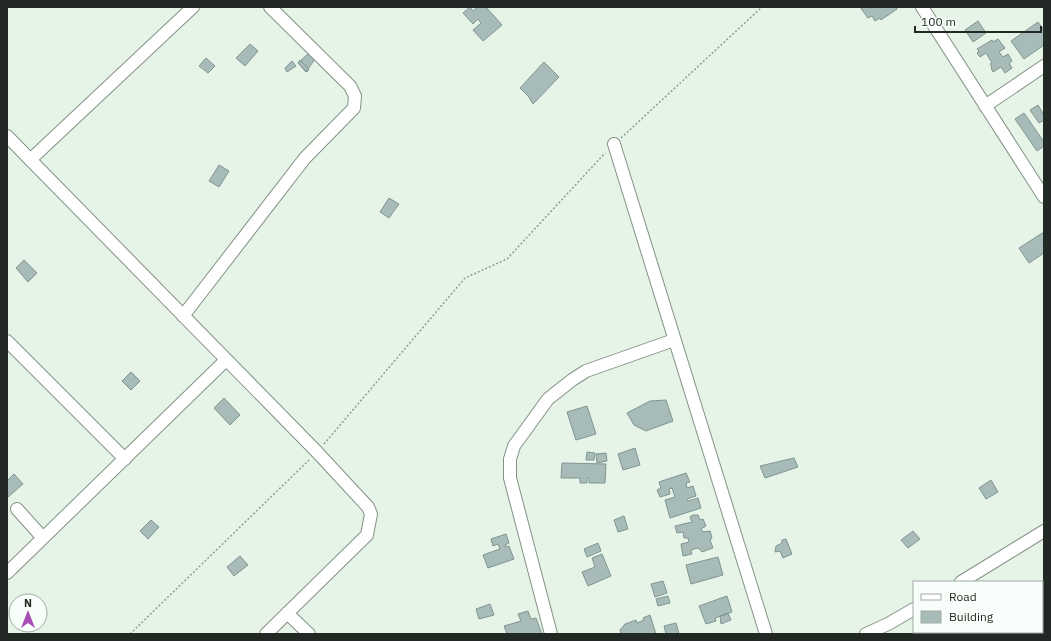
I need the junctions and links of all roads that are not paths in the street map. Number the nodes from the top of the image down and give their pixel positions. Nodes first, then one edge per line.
1 (193, 7) edge
2 (270, 7) edge
3 (922, 7) edge
4 (1044, 66) edge
5 (985, 106) junction
6 (7, 136) edge
7 (614, 144) road end
8 (30, 160) junction
9 (1044, 197) edge
10 (183, 316) junction
11 (674, 340) junction
12 (9, 347) edge
13 (226, 360) junction
14 (125, 459) junction
15 (18, 509) dead end
16 (1044, 531) edge
17 (43, 538) junction
18 (7, 573) edge
19 (963, 581) edge
20 (913, 610) edge
21 (287, 612) junction
22 (266, 634) edge
23 (309, 634) edge
24 (551, 634) edge
25 (766, 634) edge
26 (866, 634) edge

1 - 8 street
2 - 10 street
3 - 5 street
4 - 5 street
5 - 9 street
6 - 8 street
7 - 11 street
8 - 10 street
10 - 13 street
11 - 24 street
11 - 25 street
12 - 14 street
13 - 14 street
13 - 21 street
14 - 17 street
15 - 17 street
16 - 19 street
17 - 18 street
20 - 26 street
21 - 22 street
21 - 23 street

